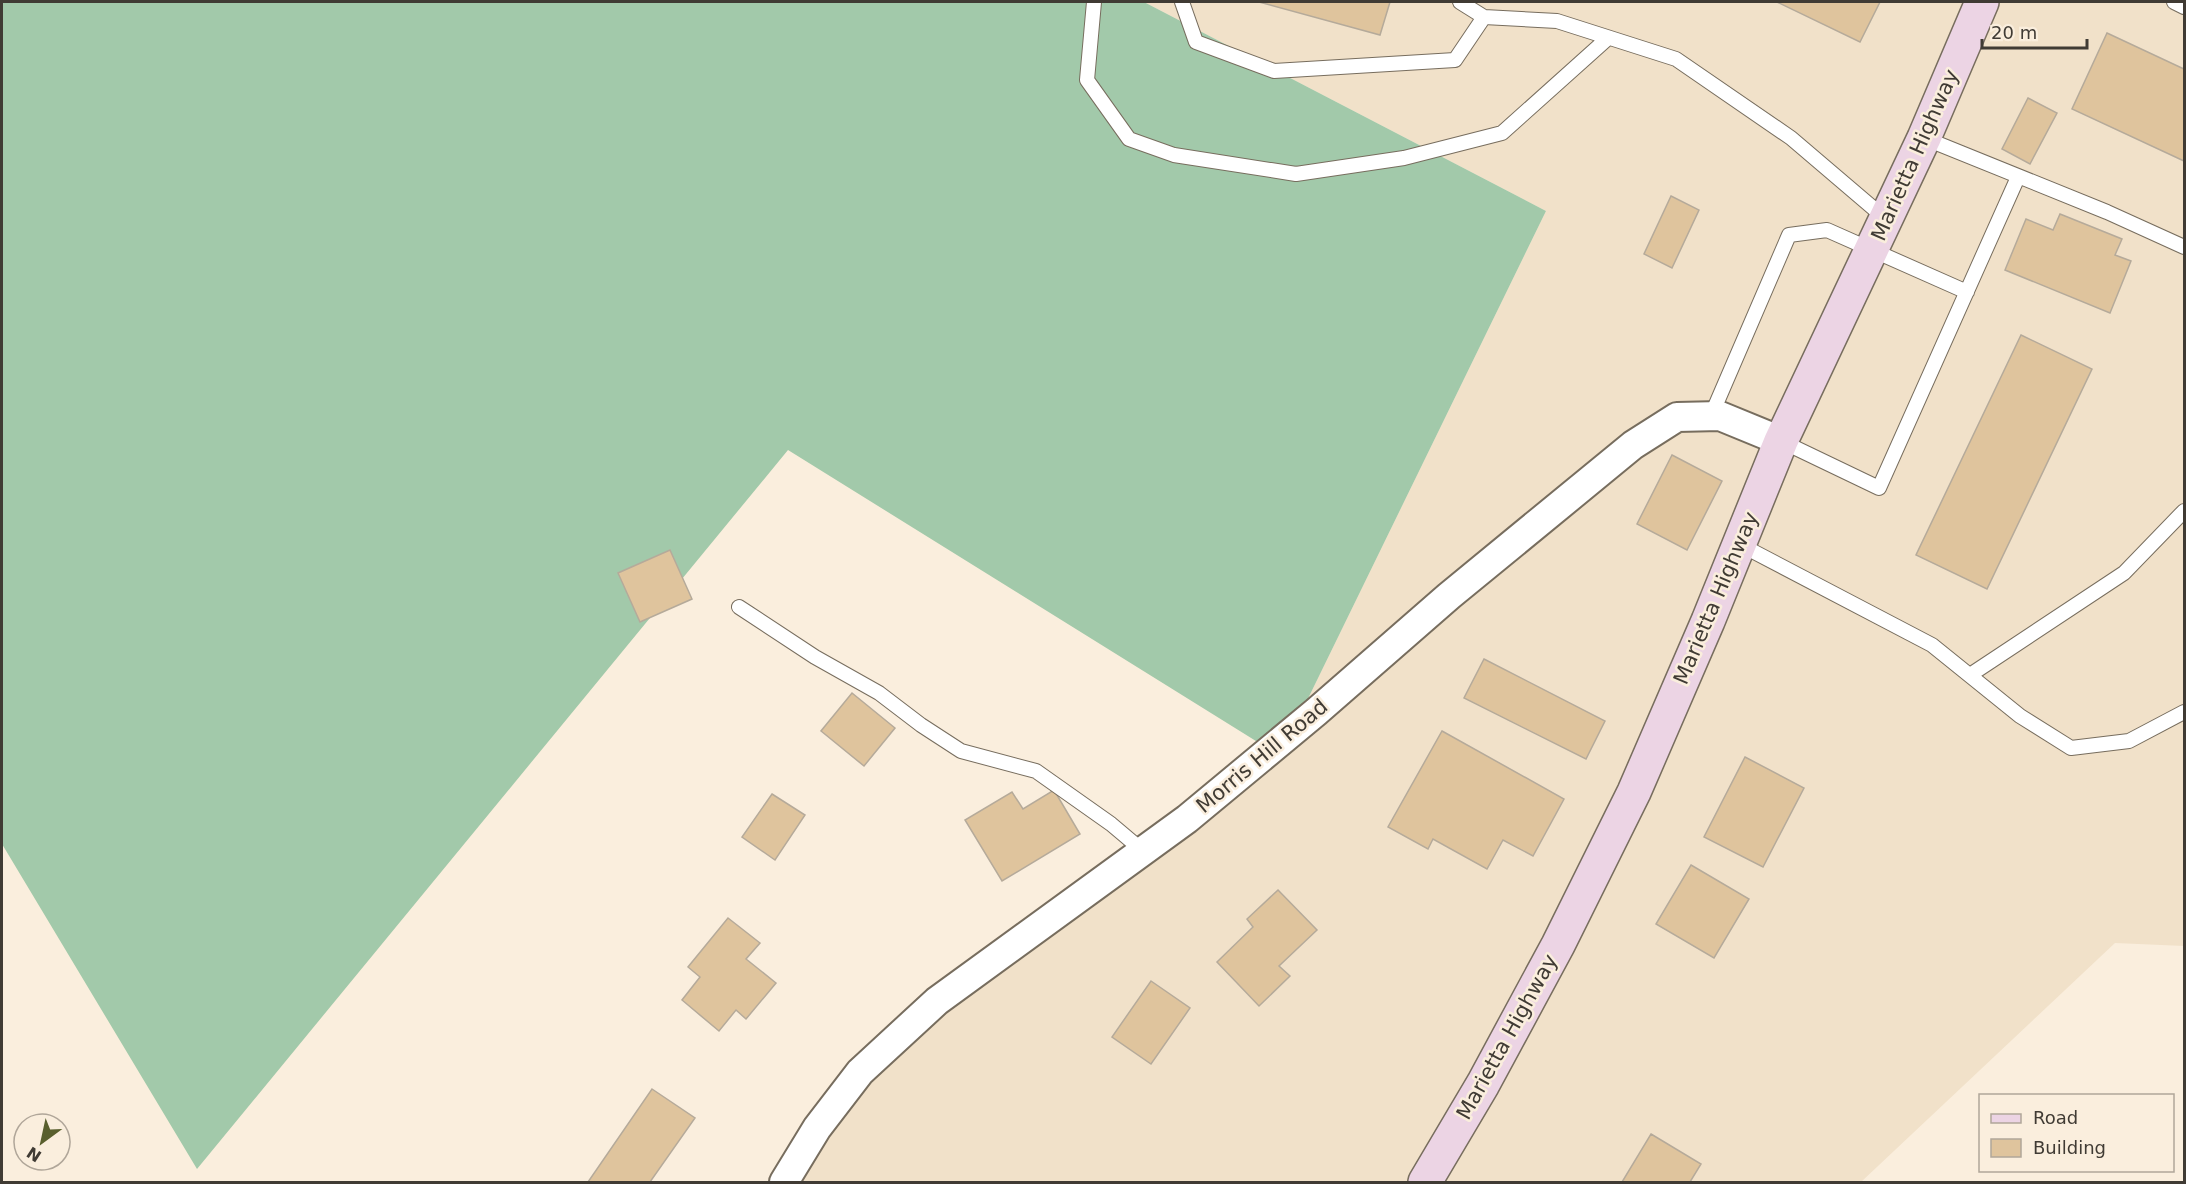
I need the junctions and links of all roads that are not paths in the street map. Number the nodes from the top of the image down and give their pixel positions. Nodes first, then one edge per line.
1 (1094, 2) edge
2 (1182, 2) edge
3 (1460, 2) edge
4 (1982, 2) edge
5 (2174, 2) edge
6 (2184, 7) edge
7 (1484, 17) junction
8 (1608, 38) junction
9 (1924, 138) junction
10 (2018, 177) junction
11 (1886, 219) junction
12 (2184, 247) edge
13 (1872, 248) junction
14 (1967, 292) junction
15 (1711, 416) junction
16 (1781, 441) junction
17 (2184, 511) edge
18 (1739, 544) junction
19 (739, 607) dead end
20 (1970, 675) junction
21 (2184, 712) edge
22 (1143, 851) junction
23 (784, 1182) edge
24 (1425, 1182) edge

1 - 8 lane
2 - 7 lane
3 - 7 lane
4 - 9 main road, Marietta Highway
5 - 6 lane
7 - 8 lane
8 - 11 lane
9 - 10 lane
9 - 11 main road, Marietta Highway
10 - 12 lane
10 - 14 lane
11 - 13 main road, Marietta Highway
13 - 14 lane
13 - 15 lane
13 - 16 main road, Marietta Highway
14 - 16 lane
15 - 16 street, Morris Hill Road
15 - 22 street, Morris Hill Road
16 - 18 main road, Marietta Highway
17 - 20 lane
18 - 20 lane
18 - 24 main road, Marietta Highway
19 - 22 lane
20 - 21 lane
22 - 23 street, Morris Hill Road

